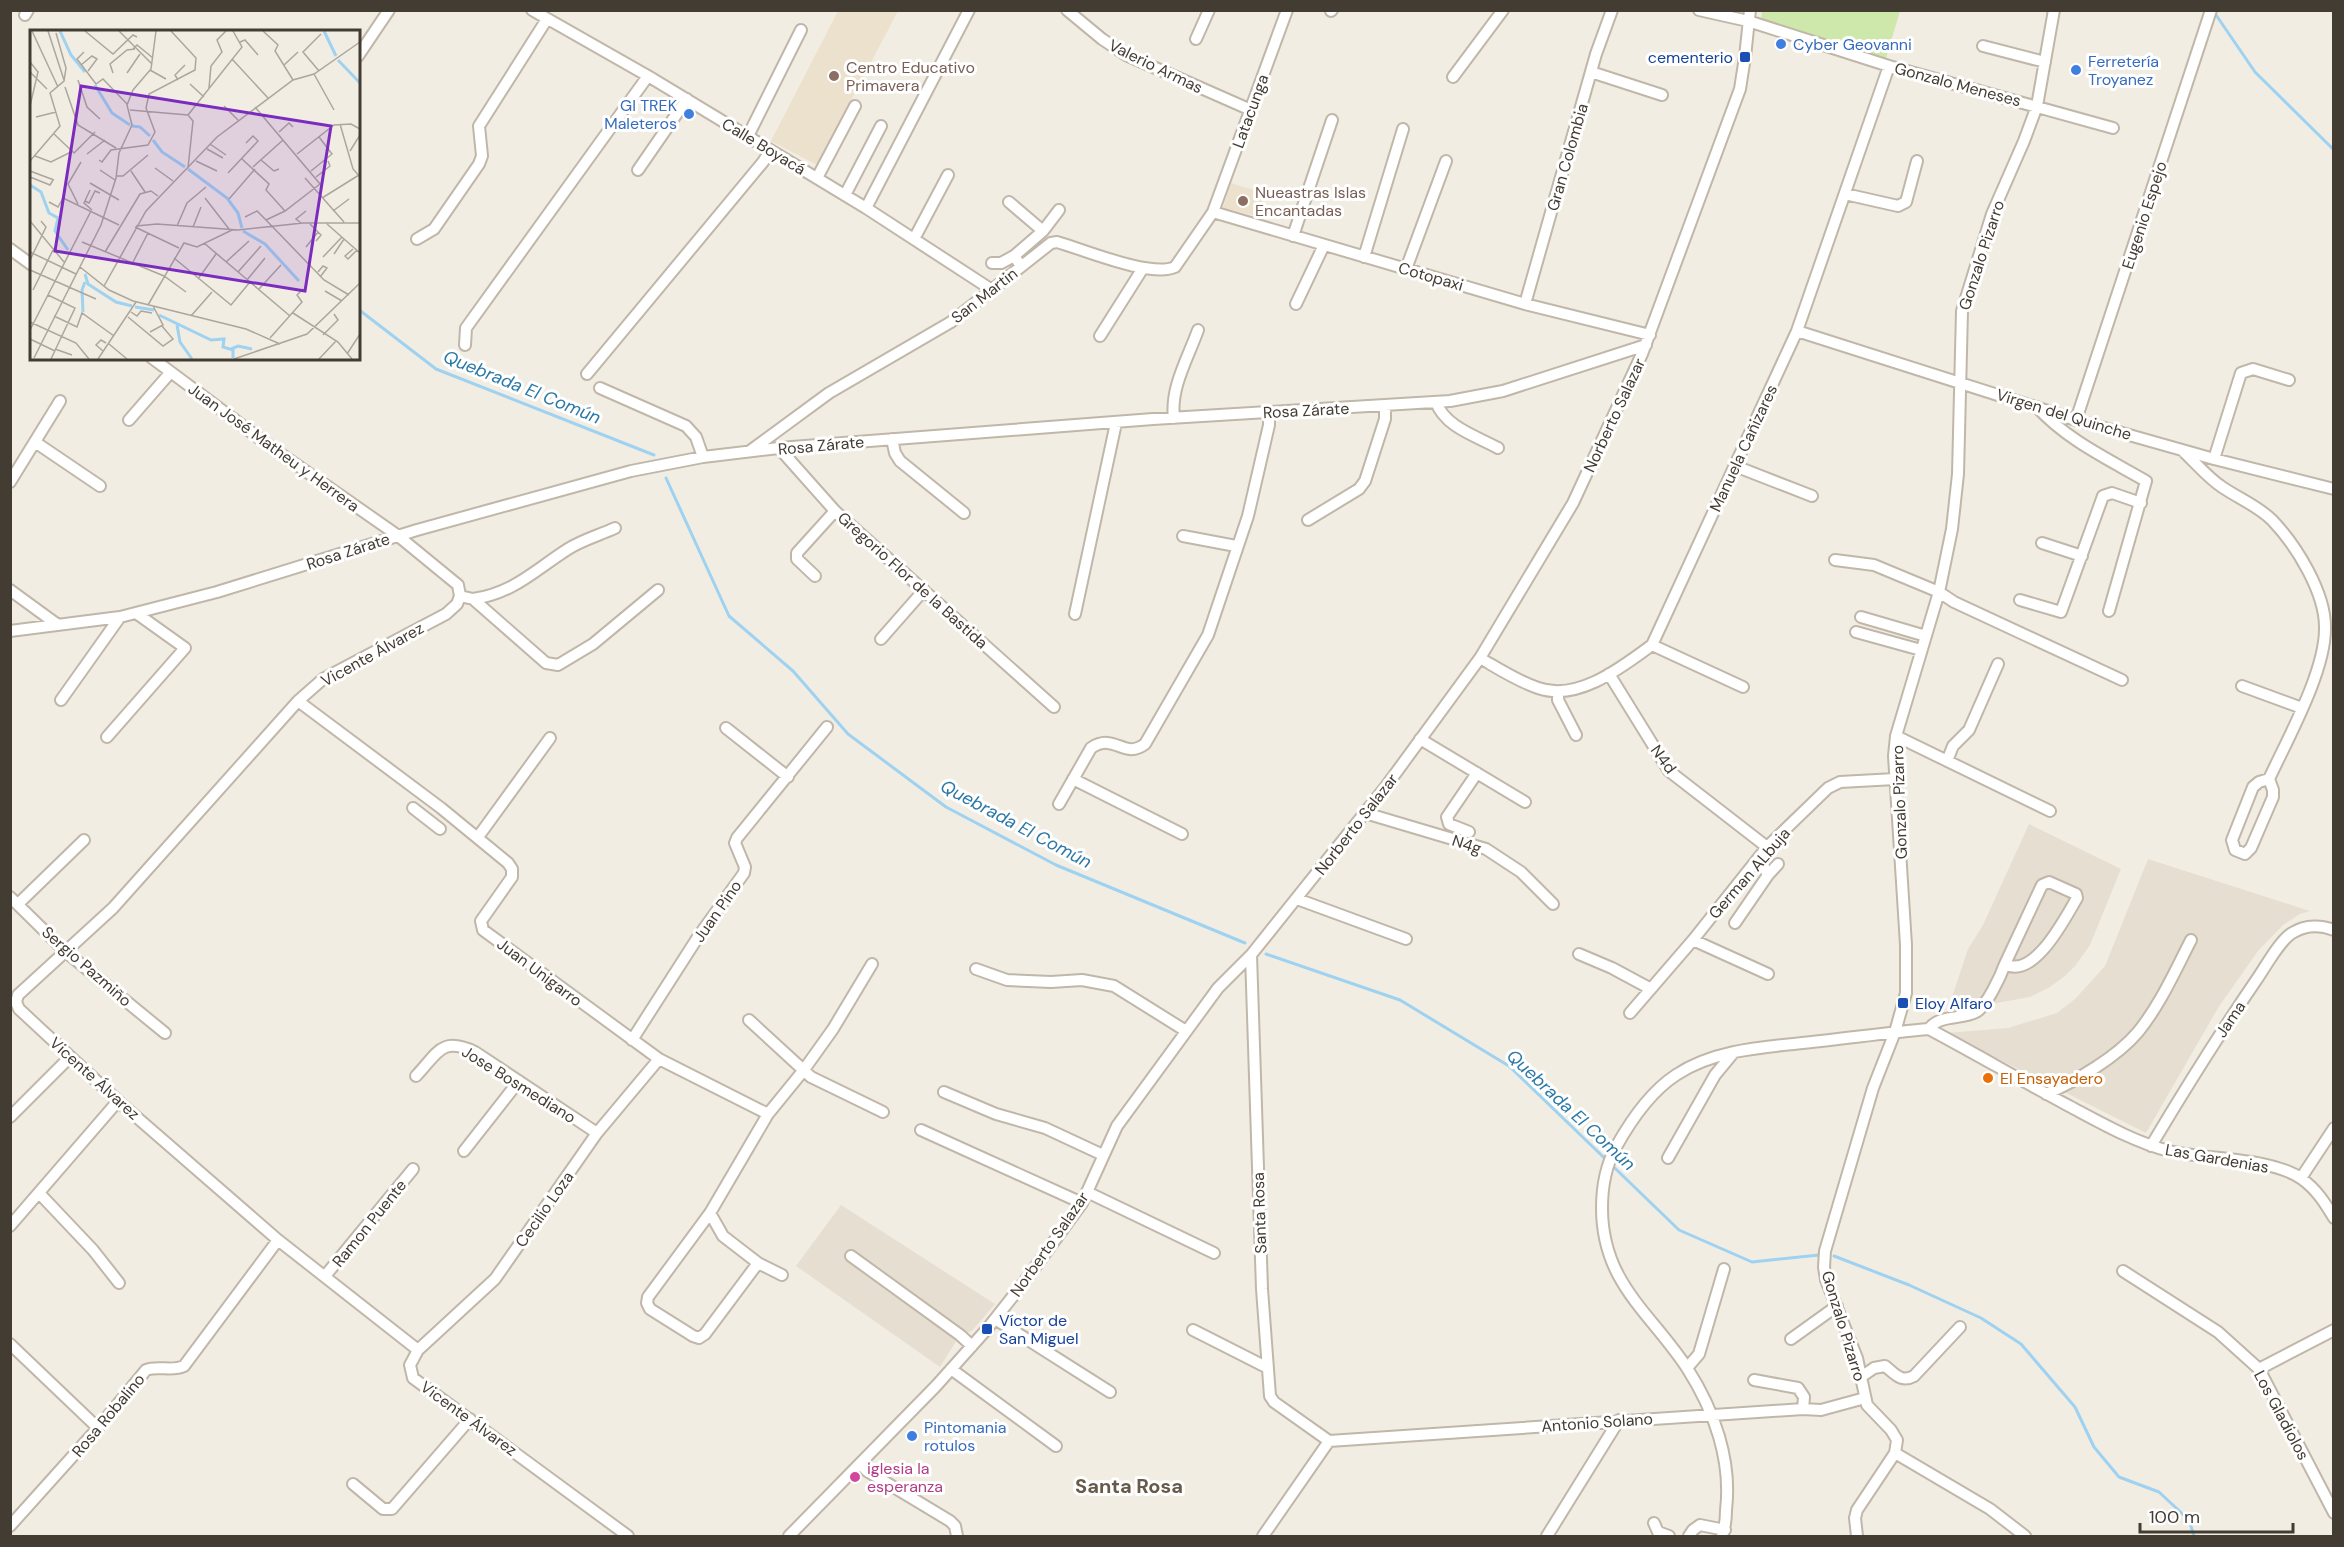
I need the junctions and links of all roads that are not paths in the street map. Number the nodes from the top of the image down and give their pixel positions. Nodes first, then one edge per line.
1 (389, 10) edge
2 (532, 10) edge
3 (969, 10) edge
4 (1067, 10) edge
5 (1209, 10) edge
6 (1287, 10) edge
7 (1503, 10) edge
8 (1612, 10) edge
9 (1699, 10) edge
10 (2054, 10) edge
11 (2209, 15) edge
12 (1749, 16) edge
13 (547, 19) junction
14 (801, 30) dead end
15 (1196, 39) dead end
16 (1983, 46) dead end
17 (360, 53) edge
18 (2045, 62) junction
19 (1889, 66) junction
20 (1591, 72) junction
21 (648, 76) junction
22 (1453, 77) dead end
23 (1662, 95) dead end
24 (687, 99) junction
25 (855, 106) dead end
26 (2037, 106) junction
27 (1251, 110) junction
28 (1332, 120) dead end
29 (881, 126) dead end
30 (2113, 128) dead end
31 (1403, 129) dead end
32 (748, 136) junction
33 (770, 151) junction
34 (1446, 161) dead end
35 (1917, 161) dead end
36 (638, 170) dead end
37 (948, 175) dead end
38 (817, 178) junction
39 (1845, 194) junction
40 (845, 195) junction
41 (1009, 202) dead end
42 (866, 208) junction
43 (1059, 210) dead end
44 (1213, 212) junction
45 (1043, 231) junction
46 (1293, 236) junction
47 (417, 239) dead end
48 (914, 239) junction
49 (1324, 245) junction
50 (10, 249) edge
51 (1014, 256) junction
52 (1364, 257) junction
53 (992, 263) dead end
54 (30, 264) edge
55 (1021, 266) junction
56 (1143, 268) junction
57 (1406, 269) junction
58 (992, 290) junction
59 (1296, 304) dead end
60 (1525, 304) junction
61 (1198, 330) dead end
62 (1797, 332) junction
63 (1100, 336) dead end
64 (1648, 340) junction
65 (465, 345) dead end
66 (154, 360) edge
67 (170, 373) junction
68 (587, 374) dead end
69 (2289, 380) dead end
70 (1960, 381) junction
71 (600, 388) dead end
72 (60, 401) dead end
73 (1436, 402) junction
74 (1385, 405) junction
75 (2037, 406) junction
76 (1269, 412) junction
77 (1174, 418) junction
78 (129, 420) dead end
79 (2076, 420) junction
80 (1116, 423) junction
81 (892, 439) junction
82 (35, 442) junction
83 (779, 448) junction
84 (1498, 448) dead end
85 (2182, 450) junction
86 (750, 451) junction
87 (702, 457) junction
88 (2214, 459) junction
89 (1735, 466) junction
90 (10, 482) edge
91 (100, 486) dead end
92 (2334, 489) edge
93 (1812, 496) dead end
94 (2141, 503) junction
95 (835, 511) junction
96 (964, 513) dead end
97 (1308, 520) dead end
98 (615, 528) dead end
99 (397, 535) junction
100 (1183, 536) dead end
101 (2042, 543) dead end
102 (1236, 546) junction
103 (2082, 556) junction
104 (1835, 560) dead end
105 (815, 576) dead end
106 (10, 590) edge
107 (658, 590) dead end
108 (924, 590) junction
109 (459, 591) junction
110 (1939, 592) junction
111 (473, 599) junction
112 (2020, 600) dead end
113 (2109, 611) dead end
114 (136, 613) junction
115 (1075, 614) dead end
116 (120, 617) junction
117 (1861, 617) dead end
118 (58, 625) junction
119 (10, 631) edge
120 (1856, 632) dead end
121 (1926, 636) junction
122 (881, 639) dead end
123 (1652, 645) junction
124 (1921, 650) junction
125 (1480, 658) junction
126 (1998, 664) dead end
127 (1609, 674) junction
128 (2122, 680) dead end
129 (2242, 686) dead end
130 (1743, 687) dead end
131 (1558, 692) junction
132 (61, 700) dead end
133 (298, 701) junction
134 (1054, 707) dead end
135 (2302, 708) junction
136 (726, 728) dead end
137 (827, 728) dead end
138 (1576, 735) dead end
139 (1896, 736) junction
140 (107, 737) dead end
141 (550, 738) dead end
142 (1420, 739) junction
143 (1947, 761) junction
144 (1477, 773) junction
145 (788, 777) junction
146 (1073, 779) junction
147 (1895, 779) junction
148 (2270, 779) junction
149 (1525, 802) dead end
150 (1059, 804) dead end
151 (413, 808) dead end
152 (441, 808) junction
153 (2050, 811) dead end
154 (1365, 813) junction
155 (430, 820) junction
156 (440, 829) dead end
157 (1469, 832) dead end
158 (1182, 834) dead end
159 (478, 837) junction
160 (84, 840) dead end
161 (1767, 847) junction
162 (1759, 856) junction
163 (1778, 864) dead end
164 (1768, 875) junction
165 (1297, 899) junction
166 (14, 901) edge
167 (1553, 904) dead end
168 (1735, 923) dead end
169 (2334, 930) edge
170 (1406, 939) dead end
171 (1693, 940) junction
172 (2191, 940) dead end
173 (66, 952) junction
174 (1579, 954) dead end
175 (1251, 955) junction
176 (872, 964) dead end
177 (2005, 964) junction
178 (976, 969) dead end
179 (1768, 974) dead end
180 (1651, 989) junction
181 (1630, 1013) dead end
182 (749, 1020) dead end
183 (1929, 1029) junction
184 (1186, 1031) junction
185 (1895, 1032) junction
186 (165, 1033) dead end
187 (632, 1040) junction
188 (1734, 1052) junction
189 (70, 1057) junction
190 (659, 1059) junction
191 (803, 1071) junction
192 (417, 1076) dead end
193 (519, 1082) junction
194 (944, 1092) dead end
195 (2046, 1094) junction
196 (118, 1101) junction
197 (883, 1112) dead end
198 (768, 1114) junction
199 (10, 1117) edge
200 (2334, 1128) edge
201 (921, 1130) dead end
202 (597, 1133) junction
203 (2151, 1146) junction
204 (464, 1151) dead end
205 (1103, 1155) junction
206 (1668, 1158) dead end
207 (413, 1169) dead end
208 (2301, 1178) junction
209 (1087, 1192) junction
210 (39, 1193) junction
211 (1082, 1203) junction
212 (710, 1213) junction
213 (2334, 1218) edge
214 (10, 1226) edge
215 (278, 1240) junction
216 (1214, 1253) dead end
217 (851, 1256) dead end
218 (758, 1263) junction
219 (1724, 1269) dead end
220 (2123, 1271) dead end
221 (782, 1275) dead end
222 (325, 1276) junction
223 (119, 1283) dead end
224 (1837, 1306) junction
225 (995, 1318) junction
226 (1960, 1327) dead end
227 (1193, 1330) dead end
228 (2334, 1330) edge
229 (1791, 1339) dead end
230 (10, 1344) edge
231 (972, 1346) junction
232 (418, 1350) junction
233 (1269, 1368) junction
234 (1687, 1368) junction
235 (2259, 1369) junction
236 (951, 1370) junction
237 (1861, 1377) junction
238 (1754, 1380) dead end
239 (1110, 1392) dead end
240 (1865, 1398) junction
241 (1803, 1409) junction
242 (1711, 1415) junction
243 (470, 1419) junction
244 (1619, 1420) junction
245 (98, 1428) junction
246 (1329, 1441) junction
247 (1056, 1446) dead end
248 (1895, 1453) junction
249 (860, 1464) junction
250 (353, 1484) dead end
251 (2334, 1514) edge
252 (1654, 1523) dead end
253 (10, 1526) edge
254 (1723, 1533) edge
255 (628, 1536) edge
256 (789, 1536) edge
257 (957, 1536) edge
258 (1263, 1536) edge
259 (1547, 1536) edge
260 (1669, 1536) edge
261 (1689, 1536) edge
262 (1857, 1536) edge
263 (2025, 1536) edge

1 - 17 street
2 - 13 street, Calle Boyacá
3 - 42 street
4 - 27 street, Valerio Armas
5 - 15 street
6 - 27 street, Latacunga
7 - 22 street
8 - 20 street, Gran Colombia
9 - 12 street, Gonzalo Meneses
10 - 18 street, Gonzalo Pizarro
11 - 79 street, Eugenio Espejo
12 - 19 street, Gonzalo Meneses
12 - 64 street, Norberto Salazar
13 - 21 street, Calle Boyacá
13 - 47 street
14 - 32 street
16 - 18 street
18 - 26 street, Gonzalo Pizarro
19 - 26 street, Gonzalo Meneses
19 - 39 street, Manuela Cañizares
20 - 23 street
20 - 60 street, Gran Colombia
21 - 24 street, Calle Boyacá
21 - 65 street
24 - 32 street, Calle Boyacá
24 - 36 street
25 - 38 street
26 - 30 street, Gonzalo Meneses
26 - 70 street, Gonzalo Pizarro
27 - 44 street, Latacunga
28 - 46 street
29 - 40 street
31 - 52 street
32 - 33 street, Calle Boyacá
33 - 38 street, Calle Boyacá
33 - 68 street
34 - 57 street
35 - 39 street
37 - 48 street
38 - 40 street, Calle Boyacá
39 - 62 street, Manuela Cañizares
40 - 42 street, Calle Boyacá
41 - 45 street
42 - 48 street, Calle Boyacá
43 - 45 street
44 - 46 street, Cotopaxi
44 - 56 street, San Martin
45 - 51 street
46 - 49 street, Cotopaxi
48 - 58 street, Calle Boyacá
49 - 52 street, Cotopaxi
49 - 59 street
50 - 54 street
51 - 53 street
51 - 55 street
52 - 57 street, Cotopaxi
55 - 56 street, San Martin
55 - 58 street, San Martin
56 - 63 street
57 - 60 street, Cotopaxi
58 - 86 street, San Martin
60 - 64 street, Cotopaxi
61 - 77 street
62 - 70 street, Virgen del Quinche
62 - 89 street, Manuela Cañizares
64 - 73 street, Rosa Zárate
64 - 125 street, Norberto Salazar
66 - 67 street, Juan José Matheu y Herrera
67 - 78 street
67 - 99 street, Juan José Matheu y Herrera
69 - 88 street
70 - 75 street, Virgen del Quinche
70 - 110 street, Gonzalo Pizarro
71 - 87 street
72 - 82 street
73 - 74 street, Rosa Zárate
73 - 84 street
74 - 76 street, Rosa Zárate
74 - 97 street
75 - 79 street, Virgen del Quinche
75 - 94 street
76 - 77 street, Rosa Zárate
76 - 102 street
77 - 80 street, Rosa Zárate
79 - 85 street, Virgen del Quinche
80 - 81 street, Rosa Zárate
80 - 115 street
81 - 83 street, Rosa Zárate
81 - 96 street
82 - 90 street
82 - 91 street
83 - 86 street, Rosa Zárate
83 - 95 street, Gregorio Flor de la Bastida
85 - 88 street, Virgen del Quinche
85 - 135 street
86 - 87 street, Rosa Zárate
87 - 99 street, Rosa Zárate
88 - 92 street, Virgen del Quinche
89 - 93 street
89 - 123 street, Manuela Cañizares
94 - 103 street
94 - 113 street
95 - 105 street
95 - 108 street, Gregorio Flor de la Bastida
98 - 111 street
99 - 109 street
99 - 114 street, Rosa Zárate
100 - 102 street
101 - 103 street
102 - 146 street
103 - 112 street
104 - 110 street
106 - 118 street
107 - 111 street
108 - 122 street
108 - 134 street, Gregorio Flor de la Bastida
109 - 111 street
109 - 133 street, Vicente Álvarez
110 - 121 street, Gonzalo Pizarro
110 - 128 street
114 - 116 street, Rosa Zárate
114 - 140 street
116 - 118 street, Rosa Zárate
116 - 132 street
117 - 121 street
118 - 119 street, Rosa Zárate
120 - 124 street
121 - 124 street, Gonzalo Pizarro
123 - 127 street
123 - 130 street
124 - 139 street, Gonzalo Pizarro
125 - 131 street
125 - 142 street, Norberto Salazar
126 - 143 street
127 - 131 street
127 - 161 street, N4d
129 - 135 street
131 - 138 street
133 - 152 street, Juan Unigarro
133 - 173 street, Vicente Álvarez
135 - 148 street
136 - 145 street
137 - 145 street, Juan Pino
139 - 143 street
139 - 147 street, Gonzalo Pizarro
141 - 159 street
142 - 144 street
142 - 154 street, Norberto Salazar
143 - 153 street
144 - 149 street
144 - 157 street
145 - 187 street, Juan Pino
146 - 150 street
146 - 158 street
147 - 161 street, German ALbuja
147 - 185 street, Gonzalo Pizarro
148 - 148 street
151 - 155 street
152 - 155 street
152 - 159 street, Juan Unigarro
154 - 165 street, Norberto Salazar
154 - 167 street, N4g
155 - 156 street
159 - 187 street, Juan Unigarro
160 - 166 street
161 - 162 street, German ALbuja
162 - 164 street
162 - 171 street, German ALbuja
163 - 164 street
164 - 168 street
165 - 170 street
165 - 175 street, Norberto Salazar
166 - 173 street, Sergio Pazmiño
169 - 203 street, Jama
171 - 179 street
171 - 180 street, German ALbuja
172 - 195 street
173 - 186 street, Sergio Pazmiño
173 - 189 street, Vicente Álvarez
174 - 180 street
175 - 184 street, Norberto Salazar
175 - 233 street, Santa Rosa
176 - 191 street
177 - 177 street
177 - 183 street
178 - 184 street
180 - 181 street, German ALbuja
182 - 191 street
183 - 185 street
183 - 195 street, Las Gardenias
184 - 205 street, Norberto Salazar
185 - 188 street
185 - 224 street, Gonzalo Pizarro
187 - 190 street, Juan Unigarro
188 - 206 street
188 - 234 street
189 - 196 street, Vicente Álvarez
189 - 199 street
190 - 198 street, Juan Unigarro
190 - 202 street, Cecilio Loza
191 - 197 street
191 - 198 street
192 - 193 street, Jose Bosmediano
193 - 202 street, Jose Bosmediano
193 - 204 street
194 - 205 street
195 - 203 street, Las Gardenias
196 - 210 street
196 - 215 street, Vicente Álvarez
198 - 212 street
200 - 208 street
201 - 211 street
202 - 232 street, Cecilio Loza
203 - 208 street, Las Gardenias
205 - 209 street, Norberto Salazar
207 - 222 street, Ramon Puente
208 - 213 street, Las Gardenias
209 - 211 street, Norberto Salazar
209 - 216 street
210 - 214 street
210 - 223 street
211 - 225 street, Norberto Salazar
212 - 218 street
212 - 218 street
215 - 222 street, Vicente Álvarez
215 - 245 street, Rosa Robalino
217 - 231 street
218 - 221 street
219 - 234 street
220 - 235 street, Los Gladiolos
222 - 232 street, Vicente Álvarez
224 - 229 street
224 - 237 street, Gonzalo Pizarro
225 - 231 street, Norberto Salazar
225 - 239 street
226 - 237 street
227 - 233 street
228 - 235 street
230 - 245 street
231 - 236 street, Norberto Salazar
232 - 243 street, Vicente Álvarez
233 - 246 street, Santa Rosa
234 - 242 street
235 - 251 street, Los Gladiolos
236 - 247 street
236 - 249 street, Norberto Salazar
237 - 240 street, Gonzalo Pizarro
238 - 241 street
240 - 241 street, Antonio Solano
240 - 248 street, Gonzalo Pizarro
241 - 242 street, Antonio Solano
242 - 244 street, Antonio Solano
242 - 254 street
243 - 250 street
243 - 255 street, Vicente Álvarez
244 - 246 street, Antonio Solano
244 - 259 street
245 - 253 street, Rosa Robalino
246 - 258 street
248 - 262 street
248 - 263 street
249 - 256 street, Norberto Salazar
249 - 257 street
252 - 260 street
254 - 261 street

